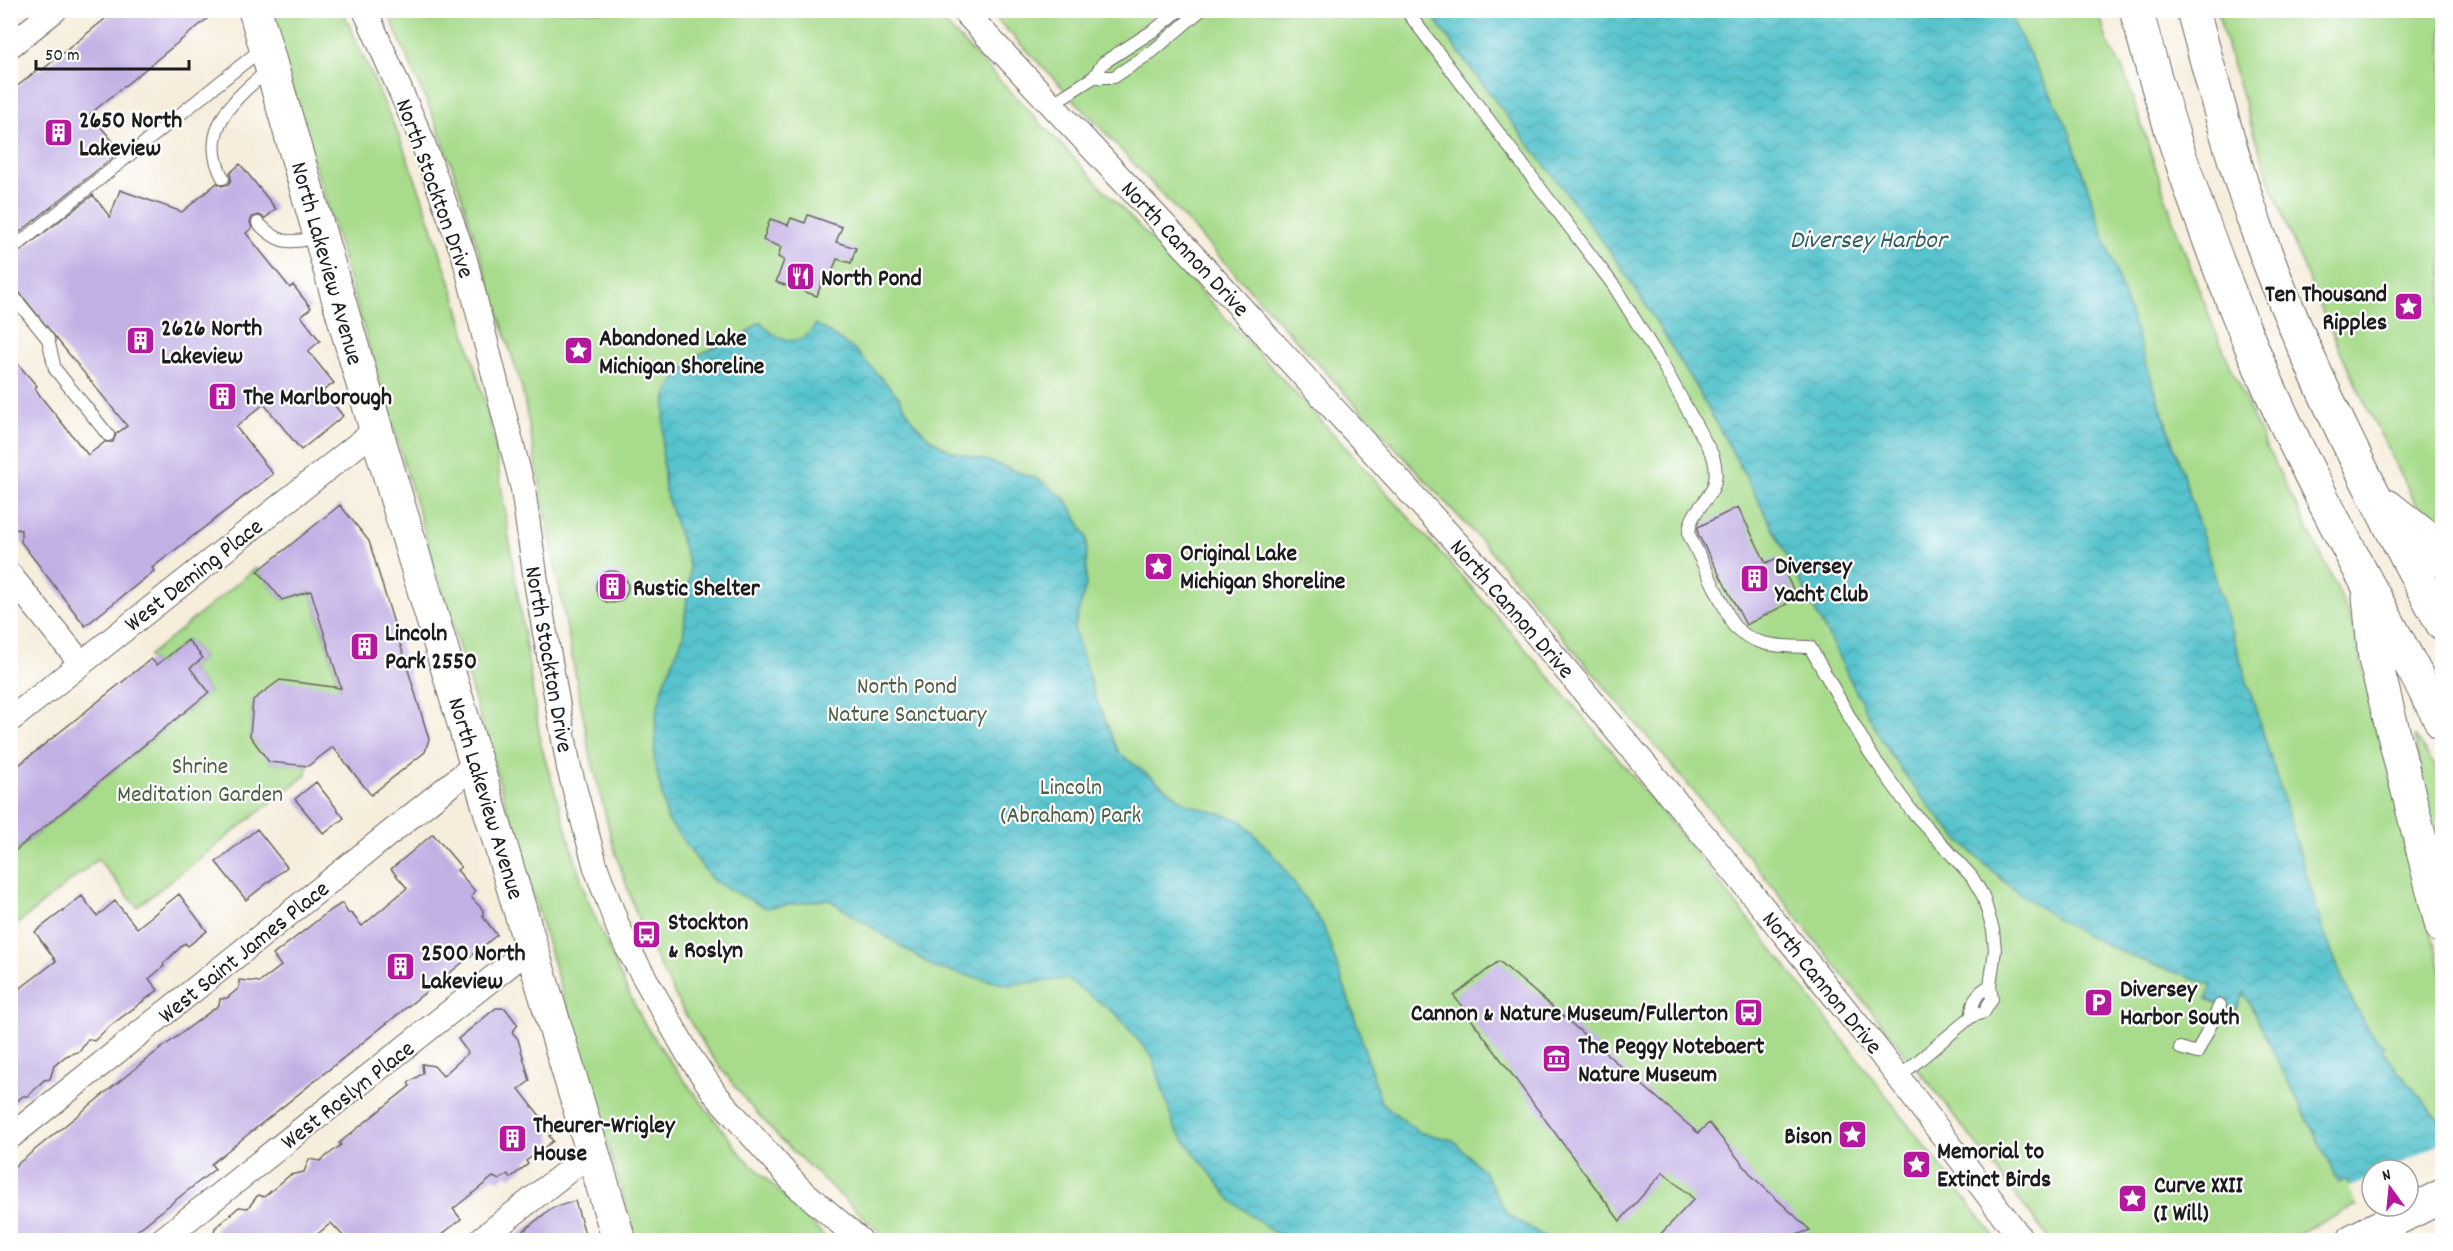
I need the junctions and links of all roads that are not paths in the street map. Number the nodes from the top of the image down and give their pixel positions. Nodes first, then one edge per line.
1 (55, 10) edge
2 (255, 10) edge
3 (365, 10) edge
4 (963, 10) edge
5 (1179, 10) edge
6 (1201, 10) edge
7 (1406, 10) edge
8 (2136, 10) edge
9 (2193, 10) edge
10 (10, 46) edge
11 (268, 58) junction
12 (1094, 77) junction
13 (1050, 105) junction
14 (223, 178) dead end
15 (258, 224) dead end
16 (320, 236) junction
17 (10, 251) edge
18 (10, 292) edge
19 (376, 430) junction
20 (108, 435) dead end
21 (2378, 499) junction
22 (2442, 561) edge
23 (10, 575) edge
24 (2368, 583) junction
25 (2442, 623) edge
26 (81, 663) junction
27 (10, 720) edge
28 (2442, 723) edge
29 (475, 765) junction
30 (2442, 927) edge
31 (532, 947) junction
32 (2220, 1005) dead end
33 (2180, 1048) dead end
34 (1899, 1077) junction
35 (10, 1137) edge
36 (592, 1152) junction
37 (2442, 1196) edge
38 (2363, 1237) edge
39 (162, 1240) edge
40 (480, 1240) edge
41 (618, 1240) edge
42 (860, 1240) edge
43 (2022, 1240) edge

1 - 10 street
2 - 11 main road, North Lakeview Avenue
3 - 42 street, North Stockton Drive
4 - 13 street, North Cannon Drive
5 - 12 lane
6 - 12 lane
7 - 34 lane
8 - 24 main road
9 - 21 main road
11 - 14 lane
11 - 16 main road, North Lakeview Avenue
11 - 17 lane
12 - 13 lane
13 - 34 street, North Cannon Drive
15 - 16 lane
16 - 19 main road, North Lakeview Avenue
18 - 20 lane
19 - 26 street, West Deming Place
19 - 29 main road, North Lakeview Avenue
21 - 22 main road
21 - 25 main road
23 - 26 street
24 - 28 main road
24 - 30 main road
26 - 27 street, West Deming Place
29 - 31 main road, North Lakeview Avenue
29 - 35 street, West Saint James Place
31 - 36 main road, North Lakeview Avenue
31 - 39 street, West Roslyn Place
32 - 33 lane
34 - 43 street, North Cannon Drive
36 - 40 street
36 - 41 main road, North Lakeview Avenue
37 - 38 main road

